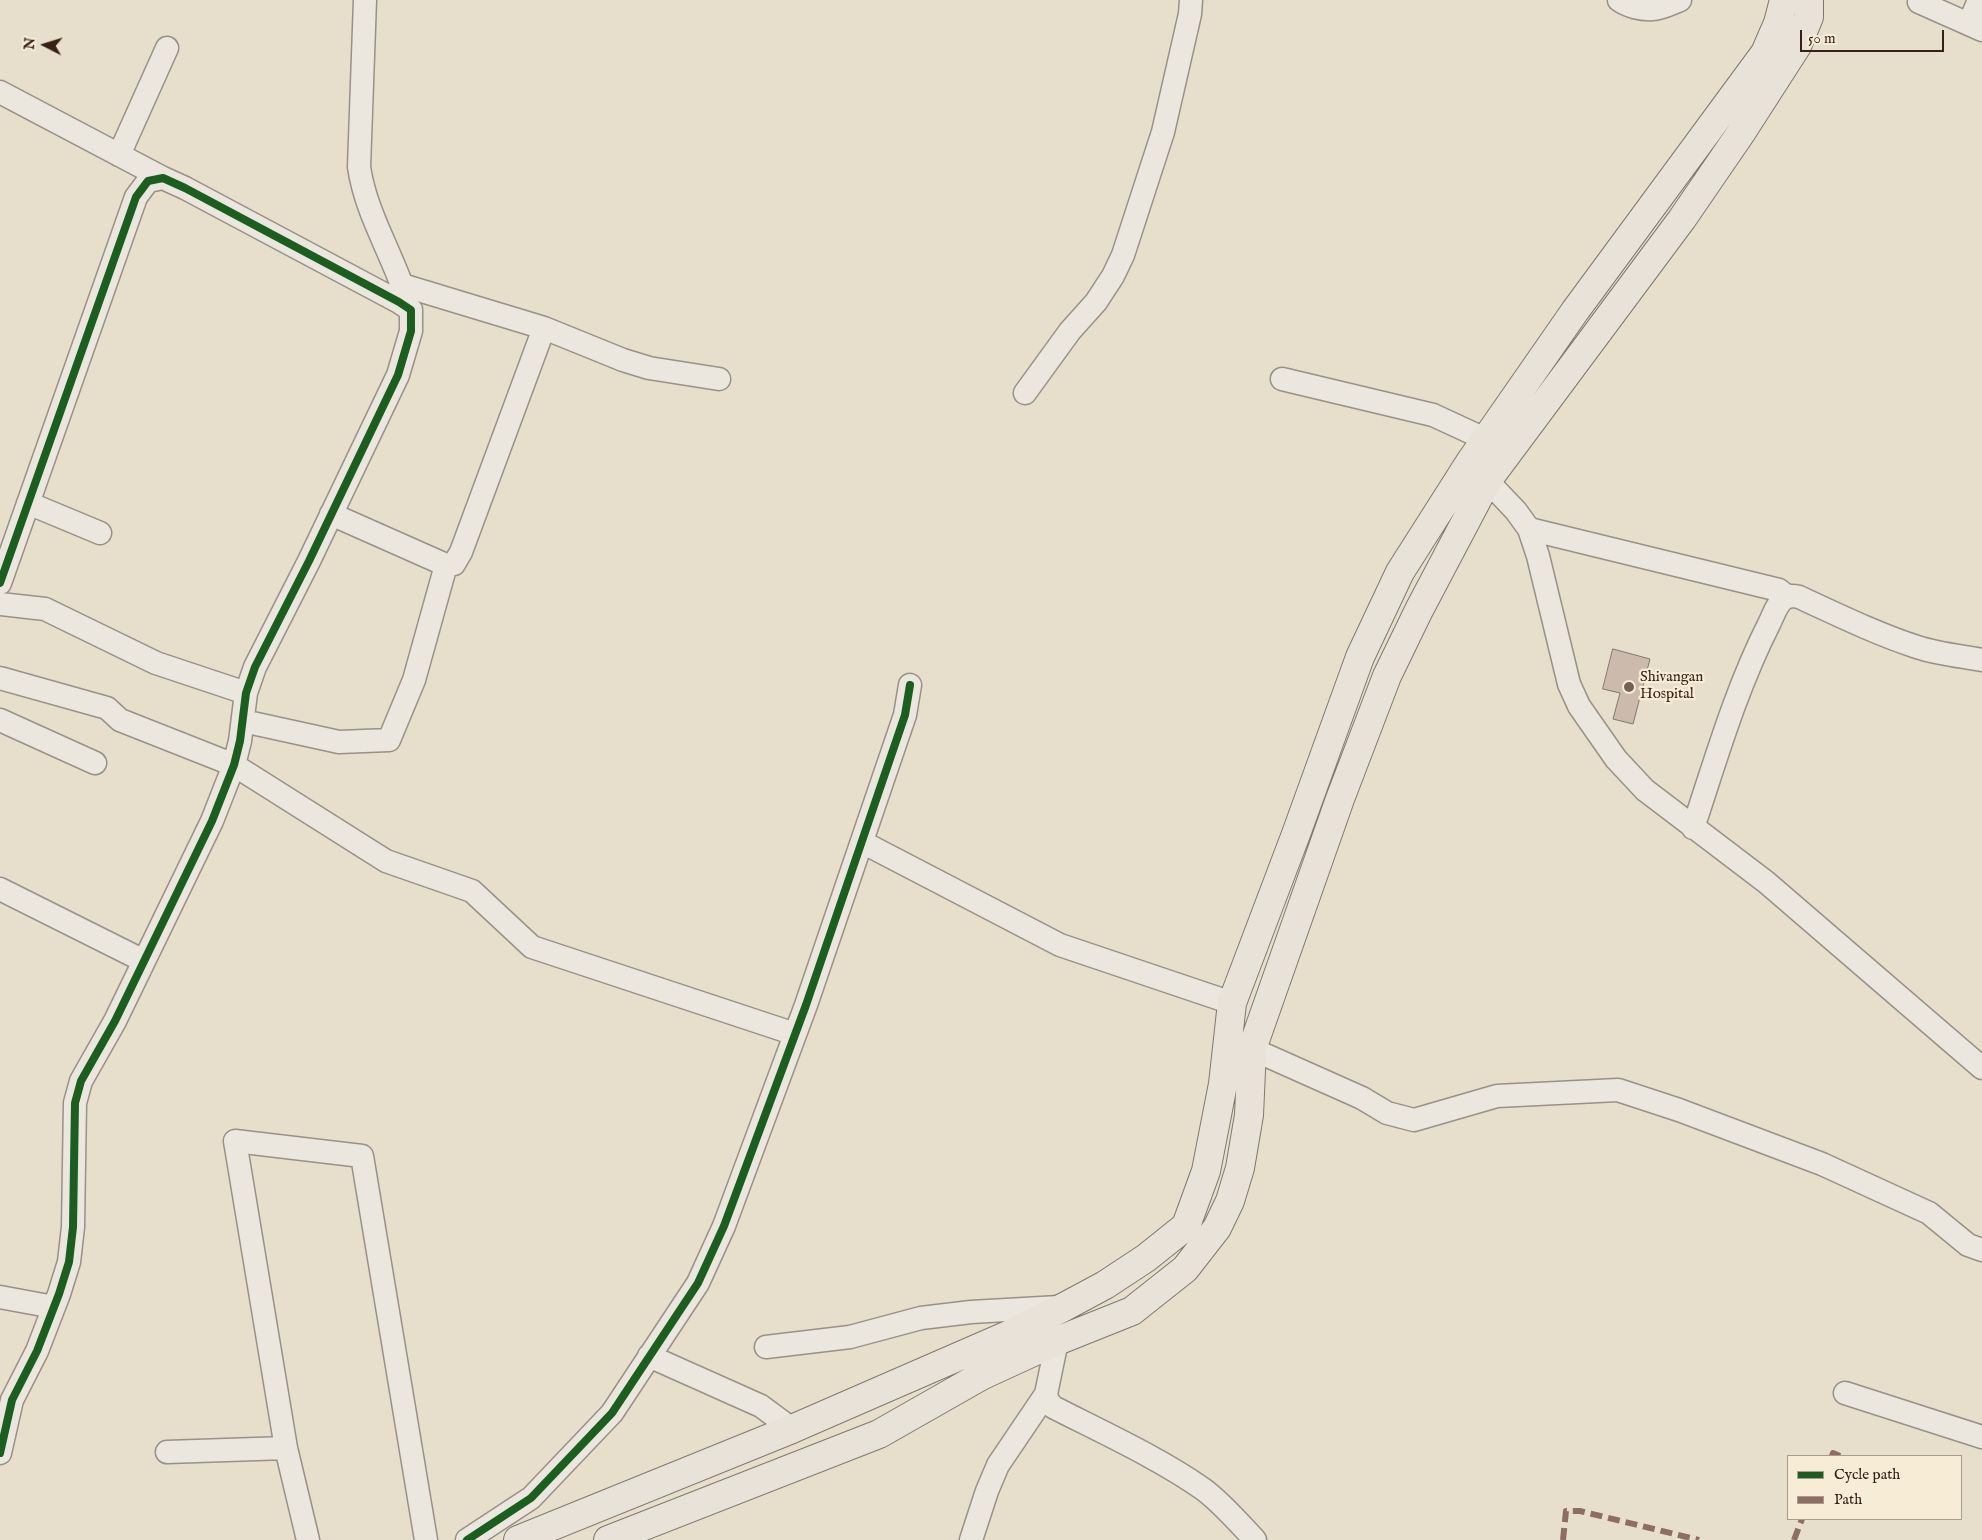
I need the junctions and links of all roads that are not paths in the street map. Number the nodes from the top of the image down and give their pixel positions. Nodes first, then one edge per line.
1 (364, 0) edge
2 (1191, 0) edge
3 (1620, 0) edge
4 (1680, 0) edge
5 (1784, 0) edge
6 (1809, 0) edge
7 (1979, 0) edge
8 (1919, 2) dead end
9 (1975, 27) edge
10 (167, 48) dead end
11 (0, 92) edge
12 (119, 155) junction
13 (163, 178) junction
14 (402, 284) junction
15 (411, 310) junction
16 (544, 328) junction
17 (719, 379) dead end
18 (1282, 379) dead end
19 (1025, 393) dead end
20 (1485, 439) junction
21 (1479, 471) junction
22 (28, 503) junction
23 (331, 514) junction
24 (1529, 530) junction
25 (100, 533) dead end
26 (446, 565) junction
27 (0, 583) edge
28 (1788, 597) junction
29 (0, 604) edge
30 (1982, 660) edge
31 (0, 678) edge
32 (910, 685) dead end
33 (246, 693) junction
34 (0, 720) edge
35 (243, 721) junction
36 (95, 763) dead end
37 (234, 765) junction
38 (1693, 828) junction
39 (862, 842) junction
40 (0, 889) edge
41 (144, 961) junction
42 (1232, 1004) junction
43 (796, 1034) junction
44 (1252, 1049) junction
45 (1982, 1068) edge
46 (1982, 1250) edge
47 (1, 1295) edge
48 (54, 1307) junction
49 (1064, 1307) junction
50 (1057, 1341) junction
51 (766, 1347) dead end
52 (649, 1356) junction
53 (1844, 1393) dead end
54 (1046, 1394) junction
55 (792, 1429) junction
56 (1982, 1437) edge
57 (286, 1448) junction
58 (167, 1452) dead end
59 (0, 1453) edge
60 (308, 1540) edge
61 (426, 1540) edge
62 (467, 1540) edge
63 (518, 1540) edge
64 (608, 1540) edge
65 (971, 1540) edge
66 (1255, 1540) edge

1 - 14 street
2 - 19 street
3 - 4 street
5 - 20 highway
6 - 21 highway
7 - 9 street
8 - 9 street
10 - 12 street
11 - 12 street
12 - 13 street
13 - 15 street
13 - 22 street
14 - 15 street
14 - 16 street
15 - 23 street
16 - 17 street
16 - 26 street
18 - 20 street
20 - 21 highway
21 - 24 street
21 - 42 highway
21 - 44 highway
22 - 25 street
22 - 27 street
23 - 26 street
23 - 33 street
24 - 28 street
24 - 38 street
26 - 35 street
28 - 30 street
28 - 38 street
29 - 33 street
31 - 37 street
32 - 39 street
33 - 35 street
34 - 36 street
35 - 37 street
37 - 41 street
37 - 43 street
38 - 45 street
39 - 42 street
39 - 43 street
40 - 41 street
41 - 48 street
42 - 49 highway
43 - 52 street
44 - 46 street
44 - 50 highway
47 - 48 street
48 - 59 street
49 - 51 street
49 - 55 highway
50 - 54 street
50 - 64 highway
52 - 55 street
52 - 62 street
53 - 56 street
54 - 65 street
54 - 66 street
55 - 63 highway
57 - 58 street
57 - 60 street
57 - 61 street

